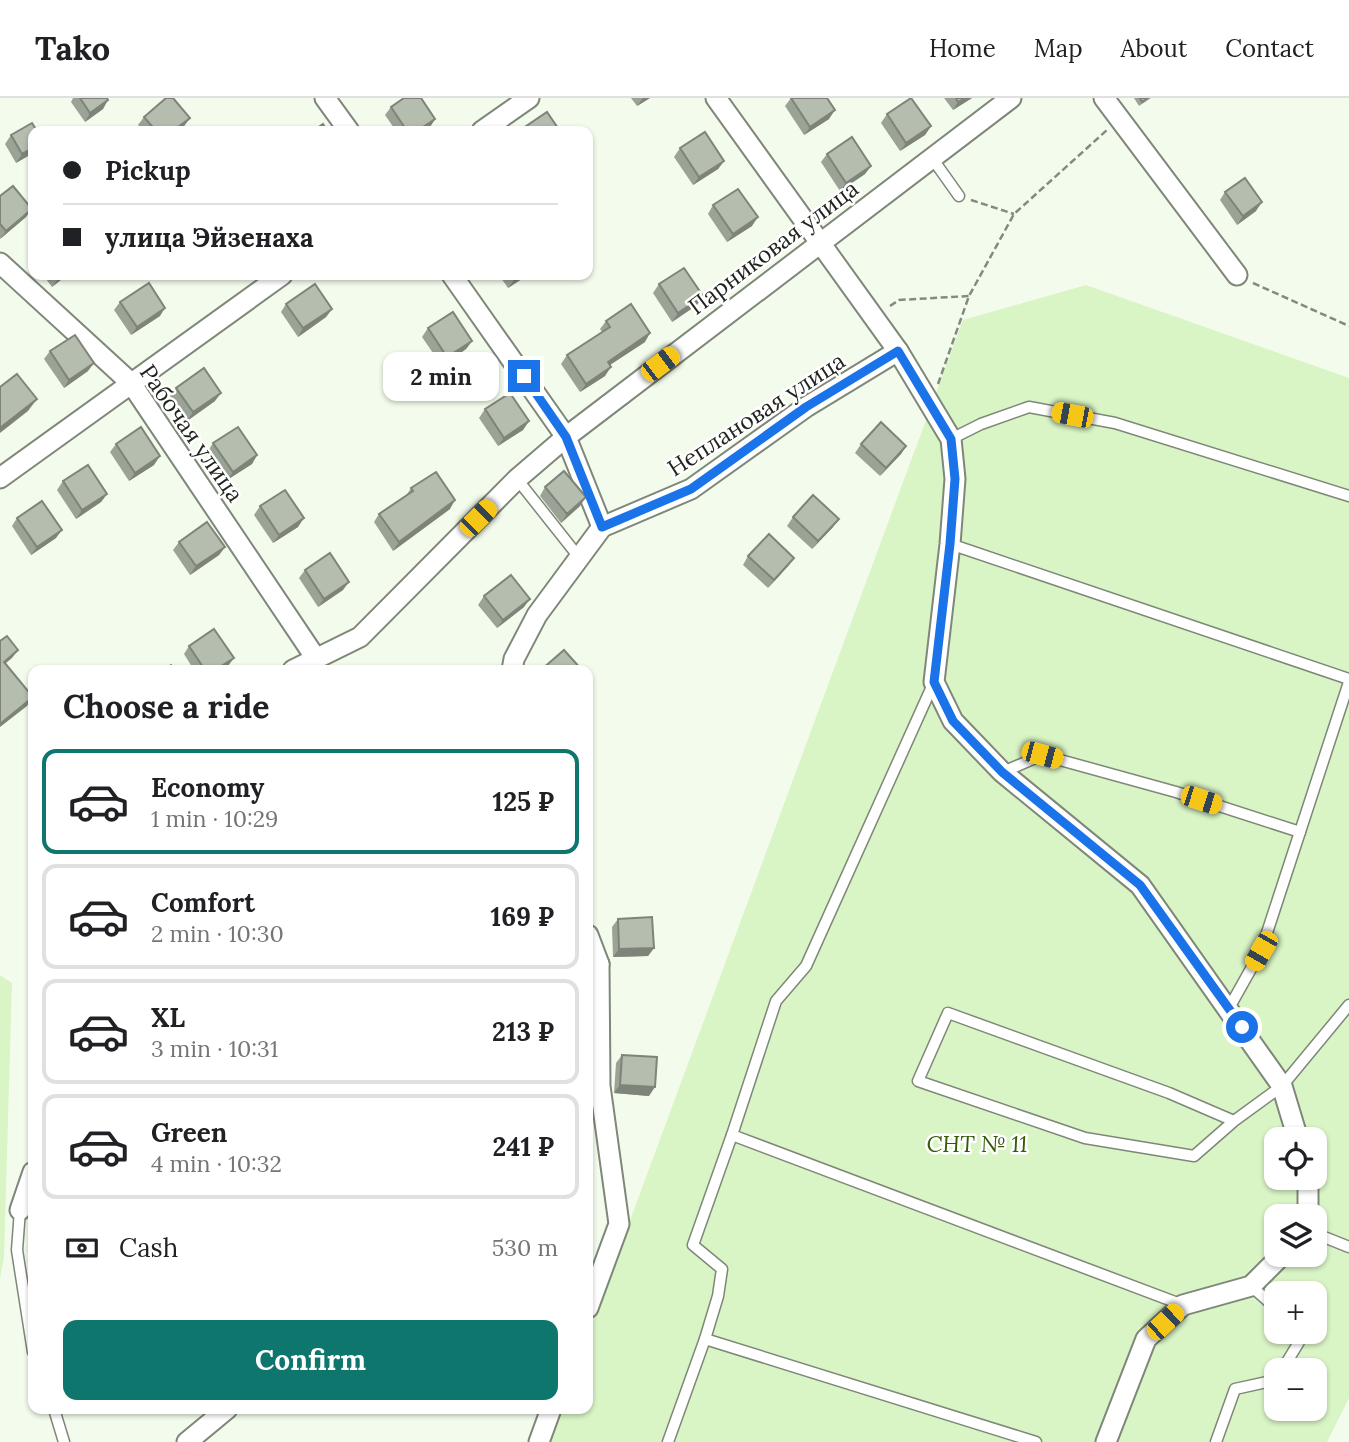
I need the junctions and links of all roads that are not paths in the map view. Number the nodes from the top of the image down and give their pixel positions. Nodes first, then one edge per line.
1 (325, 98) edge
2 (529, 98) edge
3 (716, 98) edge
4 (1012, 98) edge
5 (1104, 98) edge
6 (345, 126) edge
7 (489, 126) edge
8 (932, 158) junction
9 (959, 196) road end
10 (818, 243) junction
11 (0, 263) edge
12 (1237, 275) road end
13 (275, 280) edge
14 (456, 280) edge
15 (898, 351) junction
16 (131, 383) junction
17 (566, 437) junction
18 (951, 439) junction
19 (0, 478) edge
20 (517, 479) junction
21 (1349, 496) edge
22 (602, 527) junction
23 (950, 544) junction
24 (578, 556) junction
25 (315, 657) junction
26 (301, 665) edge
27 (513, 665) edge
28 (1349, 681) edge
29 (934, 682) junction
30 (1002, 772) junction
31 (1300, 832) junction
32 (594, 971) edge
33 (1349, 1005) edge
34 (1229, 1008) junction
35 (1282, 1086) junction
36 (1234, 1121) junction
37 (1294, 1127) edge
38 (732, 1135) junction
39 (28, 1187) edge
40 (20, 1210) joint
41 (1327, 1238) edge
42 (1349, 1247) edge
43 (1270, 1267) edge
44 (1251, 1286) junction
45 (593, 1294) edge
46 (1264, 1297) edge
47 (1183, 1305) junction
48 (28, 1320) edge
49 (705, 1339) junction
50 (1264, 1383) edge
51 (56, 1414) edge
52 (221, 1414) edge
53 (549, 1414) edge
54 (64, 1442) edge
55 (187, 1442) edge
56 (539, 1442) edge
57 (668, 1442) edge
58 (1036, 1442) edge
59 (1105, 1442) edge
60 (1216, 1442) edge

1 - 6 street
2 - 7 street
3 - 10 street
4 - 8 street, Парниковая улица
5 - 12 street
8 - 9 lane
8 - 10 street, Парниковая улица
10 - 15 street
10 - 17 street, Парниковая улица
11 - 16 street, Рабочая улица
13 - 16 street
14 - 17 street
15 - 18 street
15 - 22 street, Неплановая улица
16 - 19 street
16 - 25 street, Рабочая улица
17 - 20 street, Парниковая улица
17 - 22 street
18 - 21 lane
18 - 23 street
20 - 24 lane
20 - 25 street, Парниковая улица
22 - 24 street, Неплановая улица
23 - 28 lane
23 - 29 street
24 - 27 street, Неплановая улица
25 - 26 street, Парниковая улица
28 - 31 lane
29 - 30 street
29 - 38 lane
30 - 31 lane
30 - 34 street
31 - 34 lane
32 - 45 street
33 - 35 lane
34 - 35 street
35 - 36 lane
35 - 37 street
36 - 36 lane
38 - 47 lane
38 - 49 lane
39 - 40 street
40 - 48 lane
41 - 42 lane
43 - 44 street
44 - 46 lane
44 - 47 street
47 - 59 street
49 - 57 lane
49 - 58 lane
50 - 60 lane
51 - 54 lane
52 - 55 street
53 - 56 street

